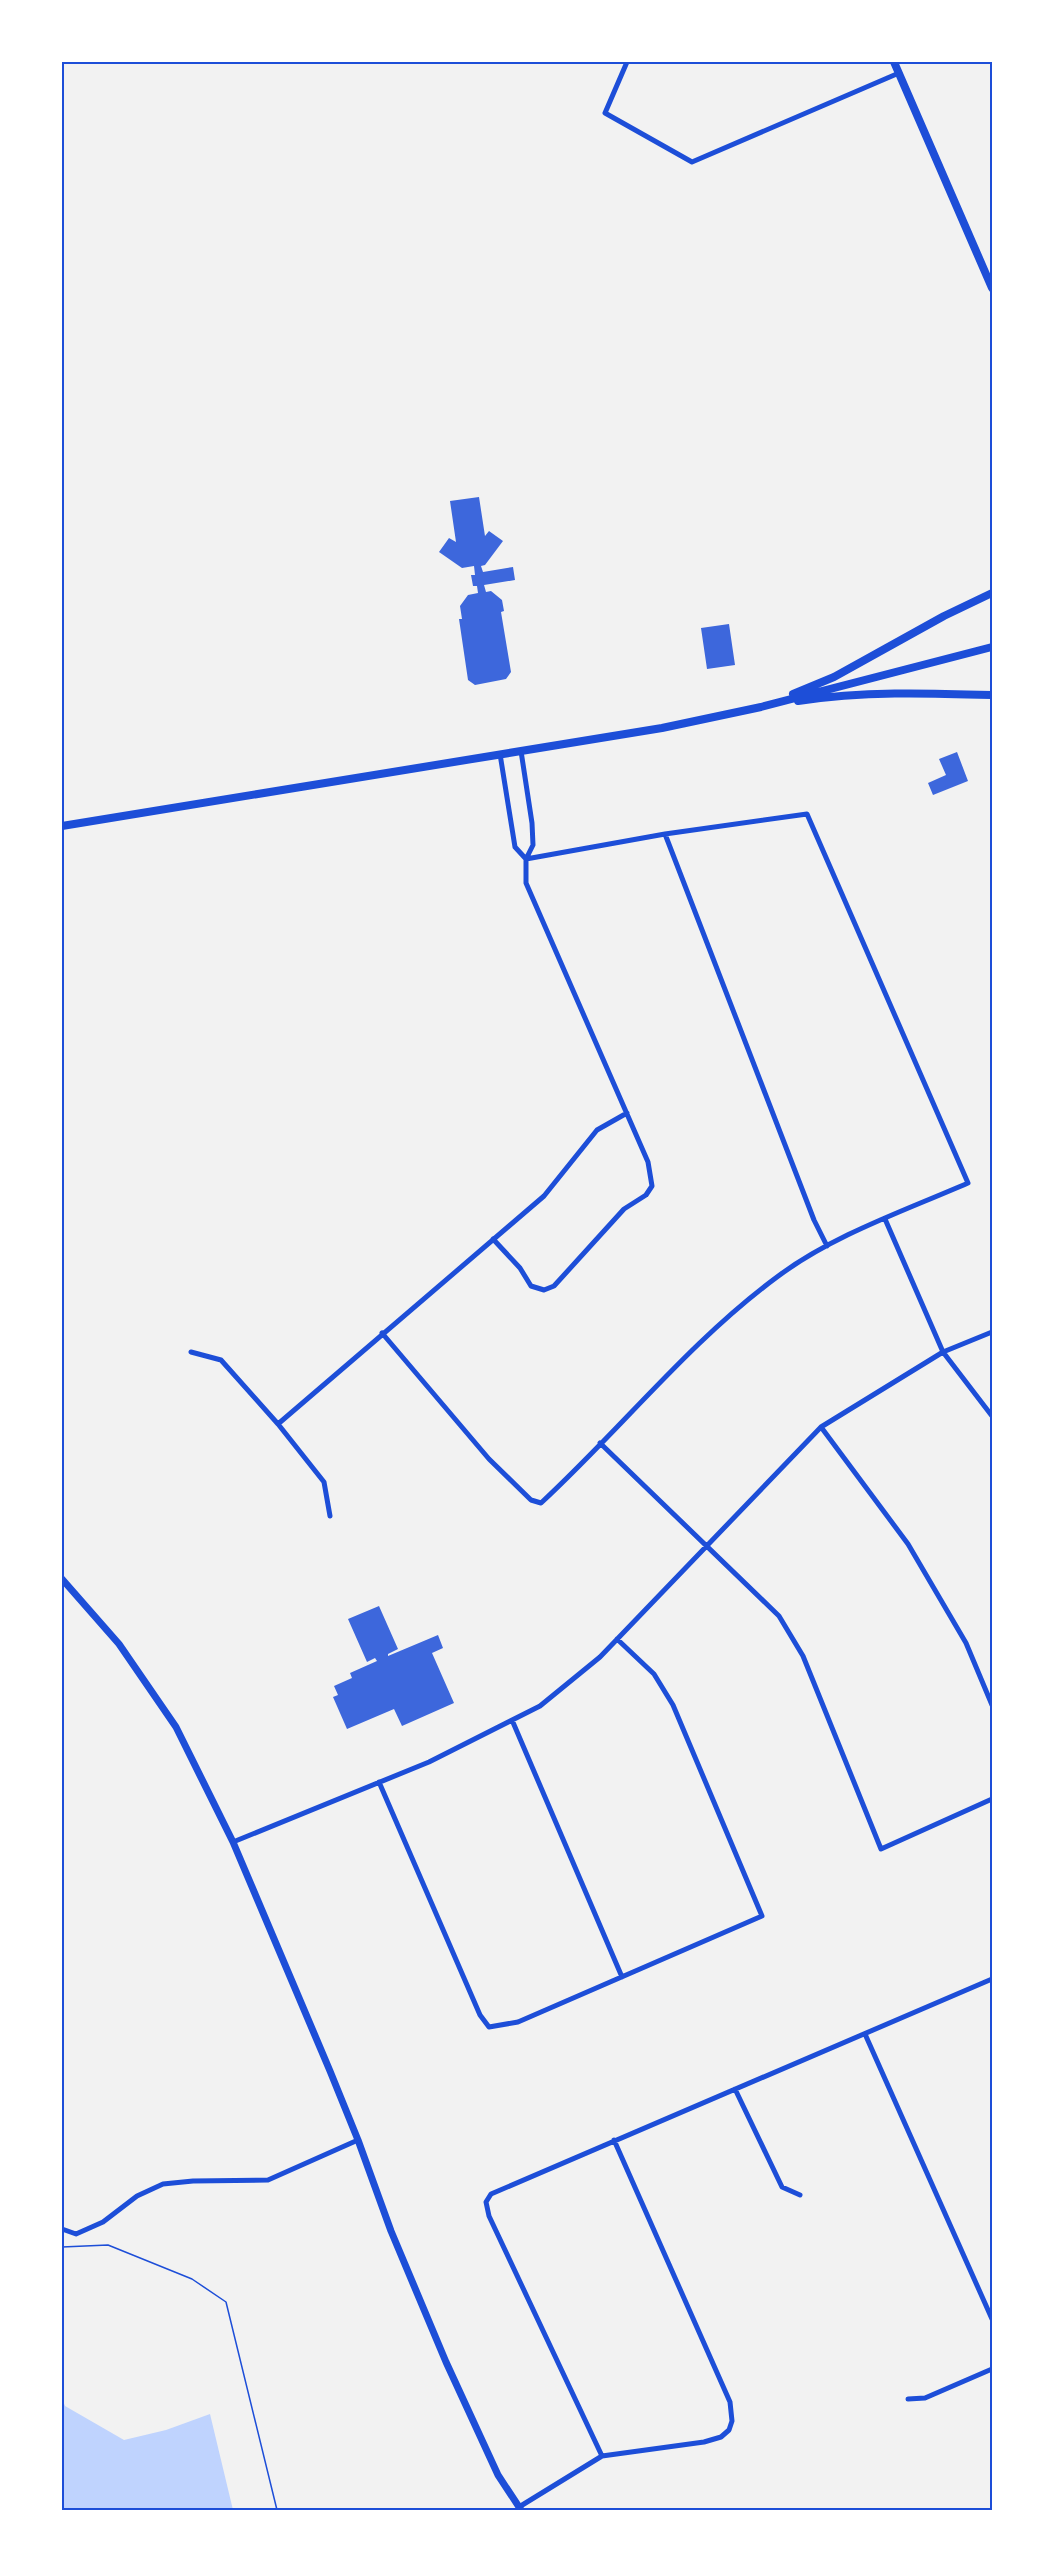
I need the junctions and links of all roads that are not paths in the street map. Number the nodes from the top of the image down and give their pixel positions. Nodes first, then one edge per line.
1 (627, 62) edge
2 (894, 62) edge
3 (899, 73) junction
4 (993, 288) edge
5 (993, 593) edge
6 (993, 647) edge
7 (993, 695) edge
8 (761, 707) junction
9 (521, 751) junction
10 (500, 754) junction
11 (62, 826) edge
12 (665, 834) junction
13 (526, 859) junction
14 (627, 1113) junction
15 (885, 1219) junction
16 (493, 1239) junction
17 (827, 1246) junction
18 (993, 1332) edge
19 (382, 1333) junction
20 (191, 1352) dead end
21 (943, 1352) junction
22 (993, 1416) edge
23 (278, 1424) junction
24 (821, 1427) junction
25 (600, 1443) junction
26 (330, 1516) dead end
27 (706, 1545) junction
28 (62, 1579) edge
29 (617, 1639) junction
30 (993, 1705) edge
31 (512, 1720) junction
32 (379, 1782) junction
33 (993, 1799) edge
34 (233, 1842) junction
35 (622, 1977) junction
36 (993, 1979) edge
37 (865, 2034) junction
38 (735, 2089) junction
39 (358, 2140) junction
40 (614, 2140) junction
41 (800, 2195) dead end
42 (62, 2229) edge
43 (993, 2319) edge
44 (993, 2369) edge
45 (908, 2399) dead end
46 (602, 2456) junction
47 (520, 2509) edge

1 - 3 street
2 - 3 main road
3 - 4 main road
5 - 8 main road
6 - 8 main road
7 - 8 main road
8 - 9 main road
9 - 10 main road
9 - 13 street
10 - 11 main road
10 - 13 street
12 - 13 street
12 - 15 street
12 - 17 street
13 - 14 street
14 - 16 street
14 - 16 street
15 - 17 street
15 - 21 street
16 - 19 street
17 - 25 street
18 - 21 street
19 - 23 street
19 - 25 street
20 - 23 street
21 - 22 street
21 - 24 street
23 - 26 street
24 - 27 street
24 - 30 street
25 - 27 street
27 - 29 street
27 - 33 street
28 - 34 street
29 - 31 street
29 - 35 street
31 - 32 street
31 - 35 street
32 - 34 street
32 - 35 street
34 - 39 street
36 - 37 street
37 - 38 street
37 - 43 street
38 - 40 street
38 - 41 street
39 - 42 street
39 - 47 street
40 - 46 street
40 - 46 street
44 - 45 street
46 - 47 street

